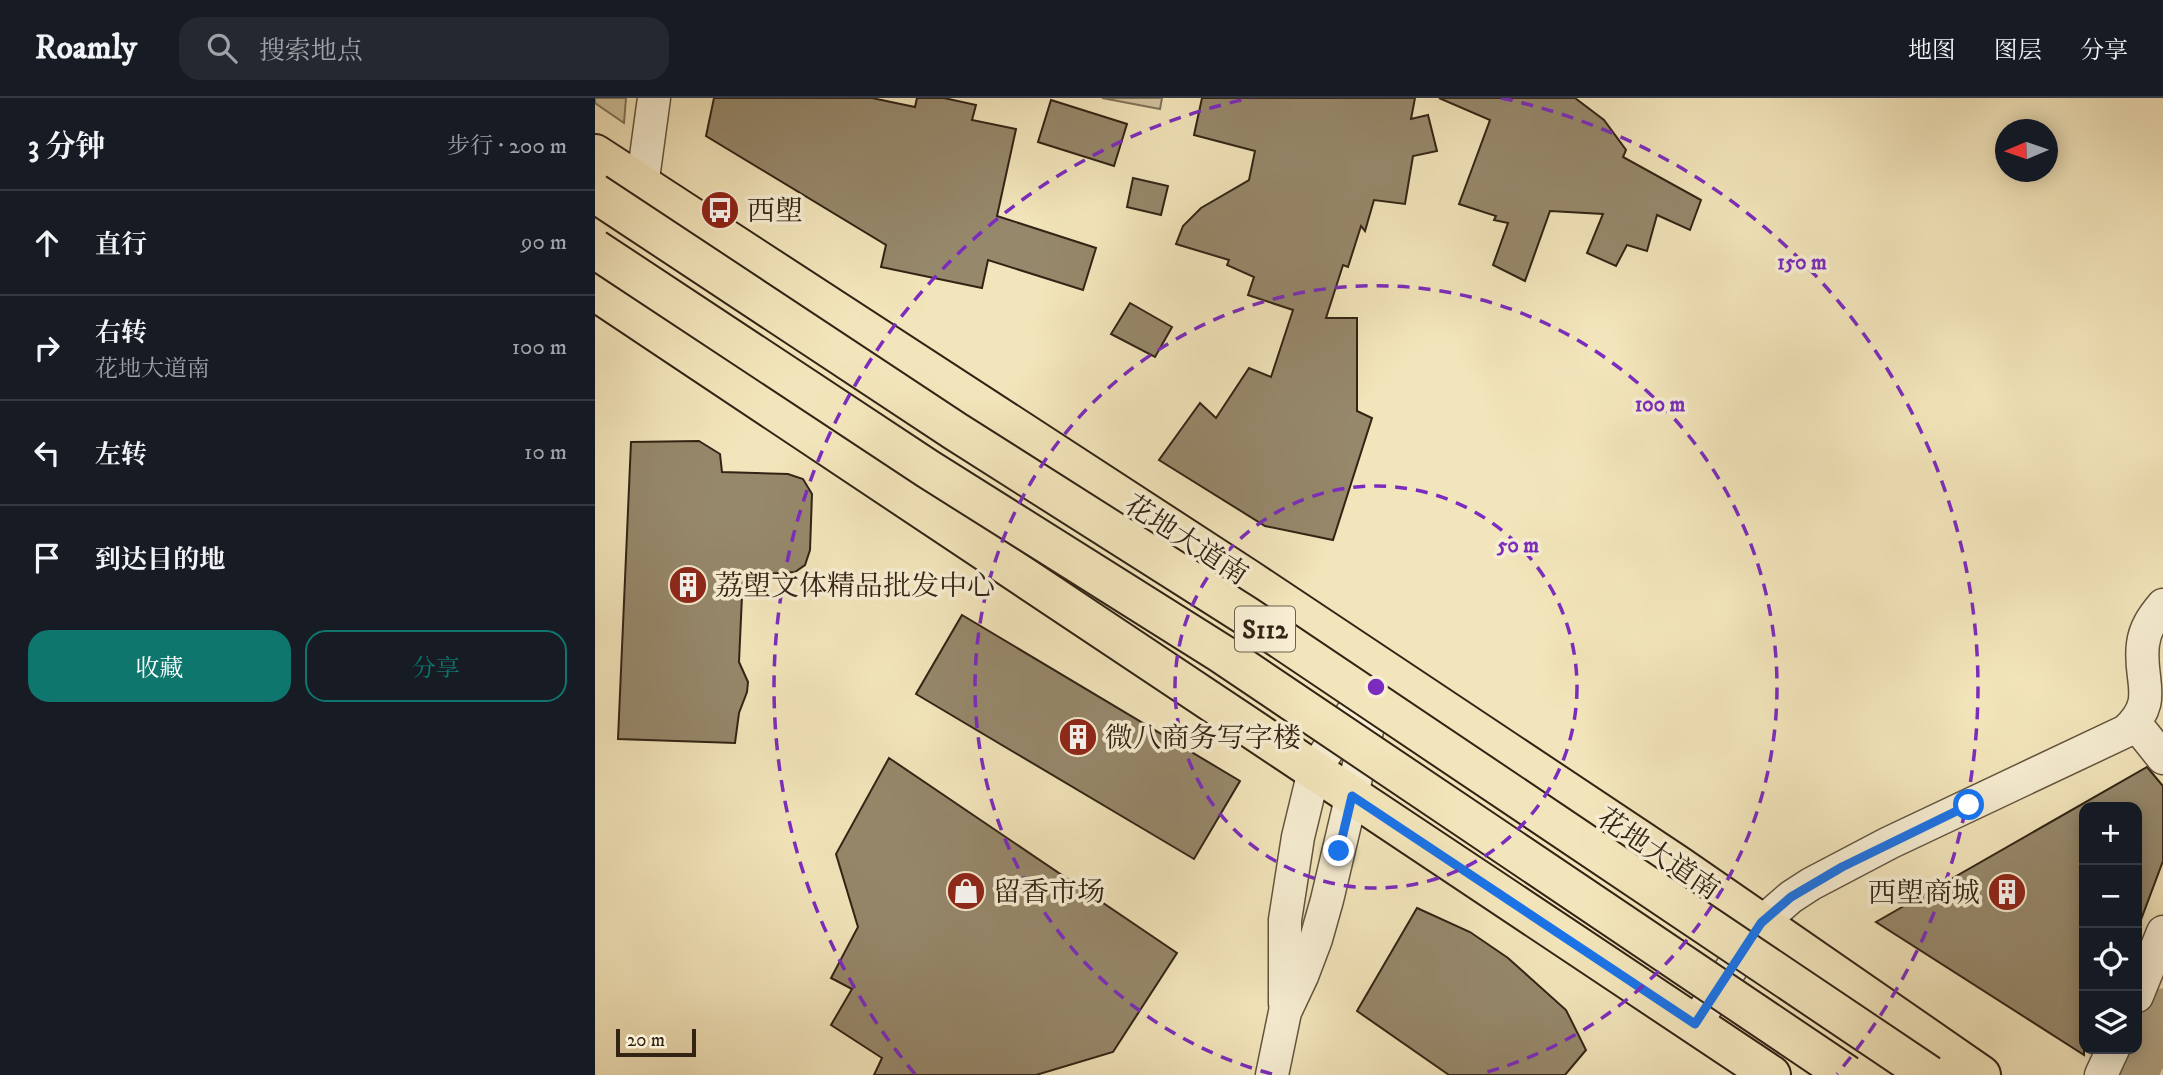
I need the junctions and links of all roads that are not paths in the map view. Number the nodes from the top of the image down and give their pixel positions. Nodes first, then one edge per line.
1 (654, 98) edge
2 (595, 154) edge
3 (642, 186) junction
4 (595, 192) edge
5 (595, 249) edge
6 (595, 291) edge
7 (2163, 605) edge
8 (1382, 668) junction
9 (2135, 723) junction
10 (2163, 758) edge
11 (1314, 771) junction
12 (1352, 796) junction
13 (1761, 923) junction
14 (2163, 932) edge
15 (2139, 991) edge
16 (1285, 1012) junction
17 (1695, 1024) junction
18 (2111, 1054) edge
19 (1272, 1075) edge
20 (1771, 1075) edge
21 (1847, 1075) edge
22 (1929, 1075) edge
23 (1981, 1075) edge
24 (2101, 1075) edge

1 - 3 street
2 - 3 main road, 花地大道南
3 - 8 main road, 花地大道南
4 - 22 main road, 花地大道南 / S112, bridge
5 - 21 main road, S112, bridge
6 - 11 main road
7 - 9 street
8 - 11 street
8 - 12 street
8 - 13 main road, 花地大道南
9 - 10 street
9 - 13 street
11 - 12 main road
11 - 16 street
12 - 16 street
12 - 17 main road
13 - 17 street
13 - 23 main road, 花地大道南
14 - 15 street
16 - 19 street
17 - 20 main road
18 - 24 street

